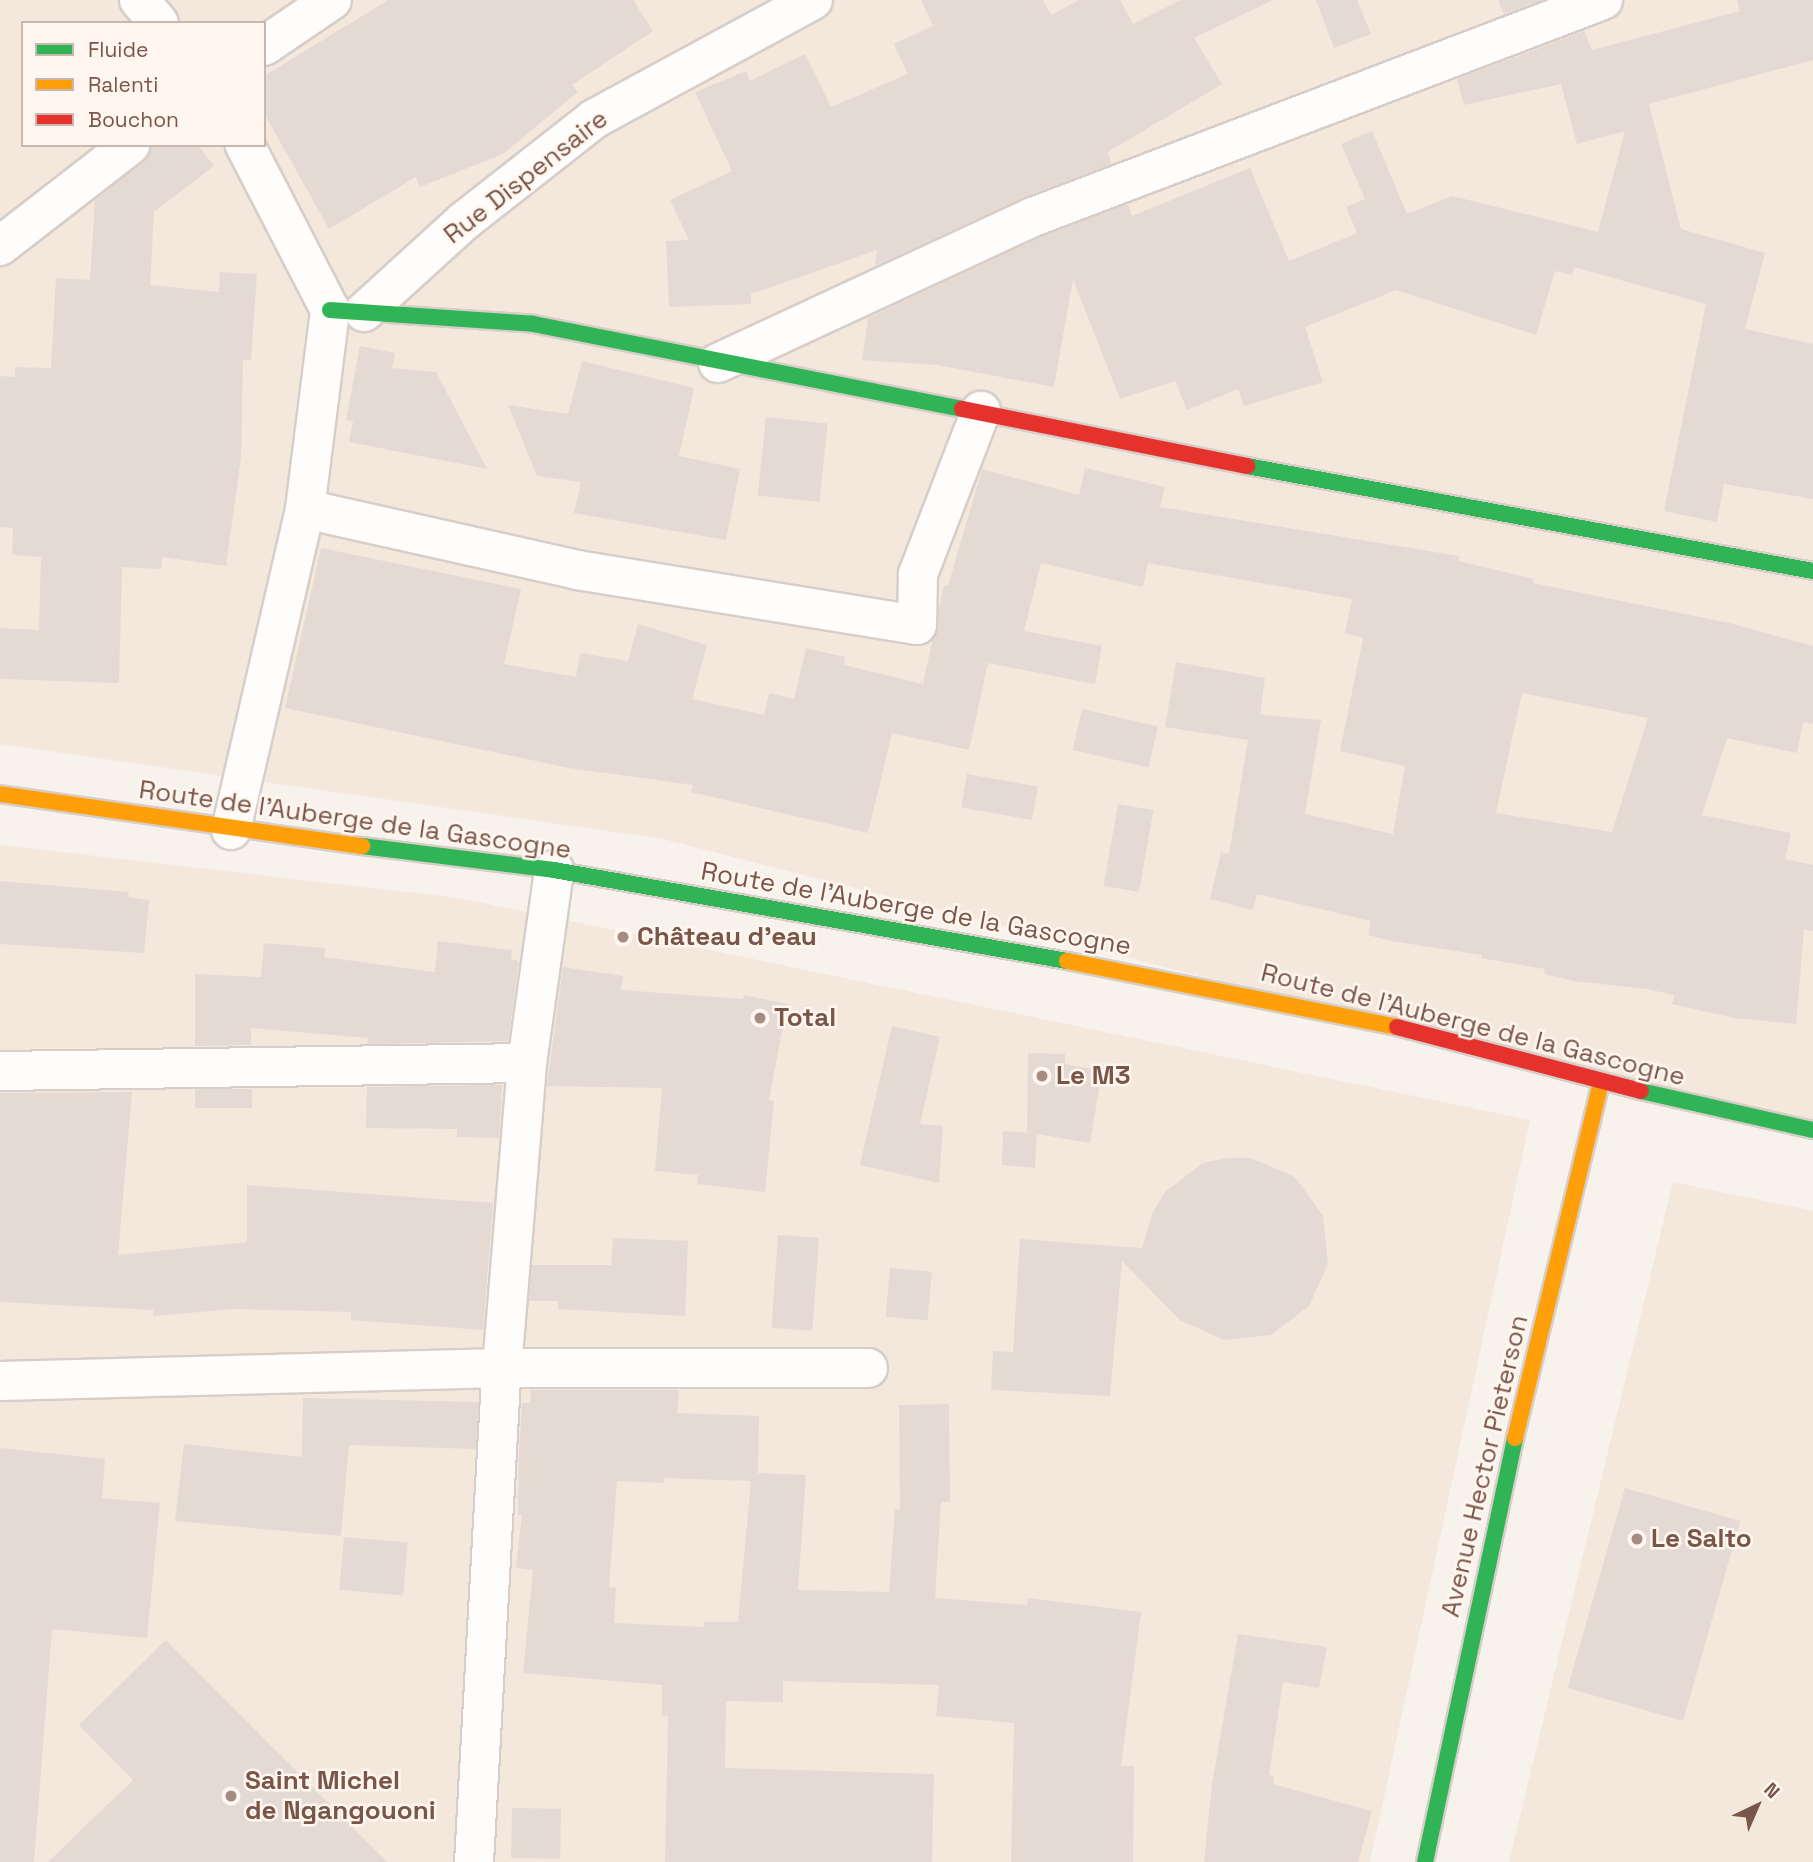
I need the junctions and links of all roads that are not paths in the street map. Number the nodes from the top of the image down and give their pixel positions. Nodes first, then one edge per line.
1 (139, 0) edge
2 (332, 0) edge
3 (813, 0) edge
4 (1603, 0) edge
5 (157, 21) edge
6 (266, 45) edge
7 (127, 147) edge
8 (246, 147) edge
9 (0, 246) edge
10 (347, 311) junction
11 (719, 362) junction
12 (981, 411) junction
13 (305, 509) junction
14 (1813, 571) edge
15 (0, 794) edge
16 (231, 830) junction
17 (554, 870) junction
18 (527, 1063) junction
19 (0, 1071) edge
20 (1601, 1082) junction
21 (1813, 1130) edge
22 (502, 1368) junction
23 (868, 1368) dead end
24 (0, 1381) edge
25 (474, 1862) edge
26 (1425, 1862) edge

1 - 5 street
2 - 6 street
3 - 10 street, Rue Dispensaire
4 - 11 street
7 - 9 street
8 - 10 street
10 - 11 street
10 - 13 street
11 - 12 street
12 - 13 street
12 - 14 street
13 - 16 street
15 - 16 street, Route de l'Auberge de la Gascogne
16 - 17 street, Route de l'Auberge de la Gascogne
17 - 18 street
17 - 20 street, Route de l'Auberge de la Gascogne
18 - 19 street
18 - 22 street
20 - 21 street, Route de l'Auberge de la Gascogne
20 - 26 street, Avenue Hector Pieterson
22 - 23 street
22 - 24 street
22 - 25 street

